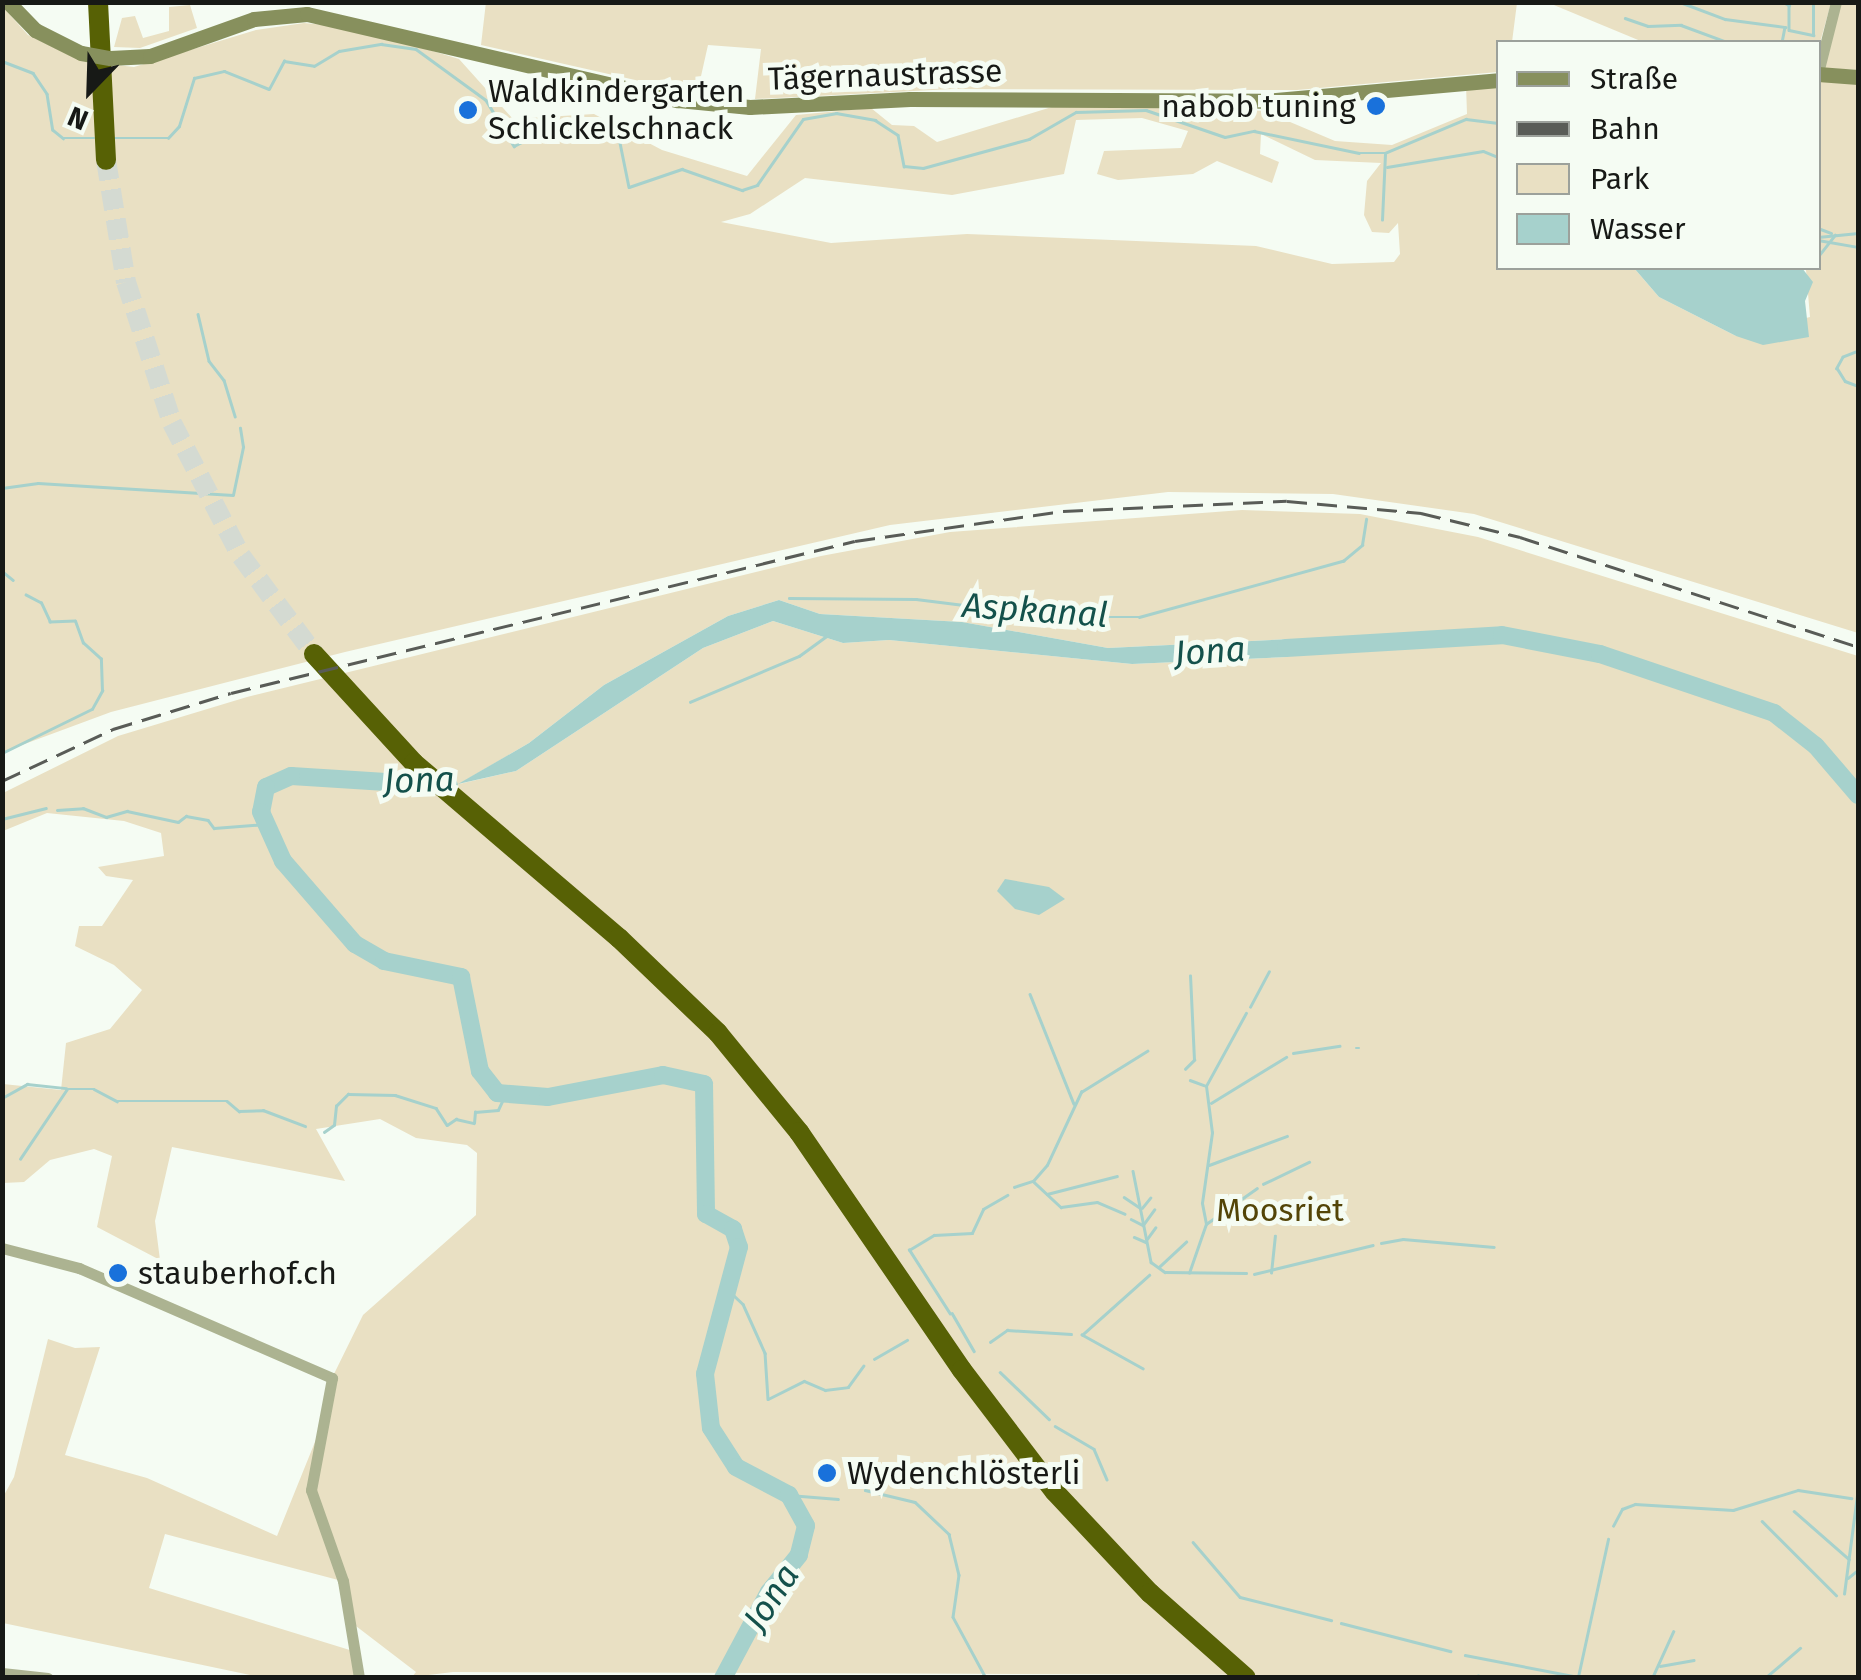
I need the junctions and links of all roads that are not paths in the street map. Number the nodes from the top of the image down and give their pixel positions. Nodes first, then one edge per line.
1 (8, 2) edge
2 (98, 2) edge
3 (1836, 2) edge
4 (1821, 62) edge
5 (1821, 74) edge
6 (1858, 77) edge
7 (1496, 80) edge
8 (104, 144) tunnel mouth
9 (314, 654) tunnel mouth
10 (2, 1248) edge
11 (2, 1673) edge
12 (48, 1678) edge
13 (359, 1678) edge
14 (1246, 1678) edge

1 - 7 street, Tägernaustrasse, bridge
2 - 8 highway
3 - 4 street
5 - 6 street
9 - 14 highway
10 - 13 street
11 - 12 street

